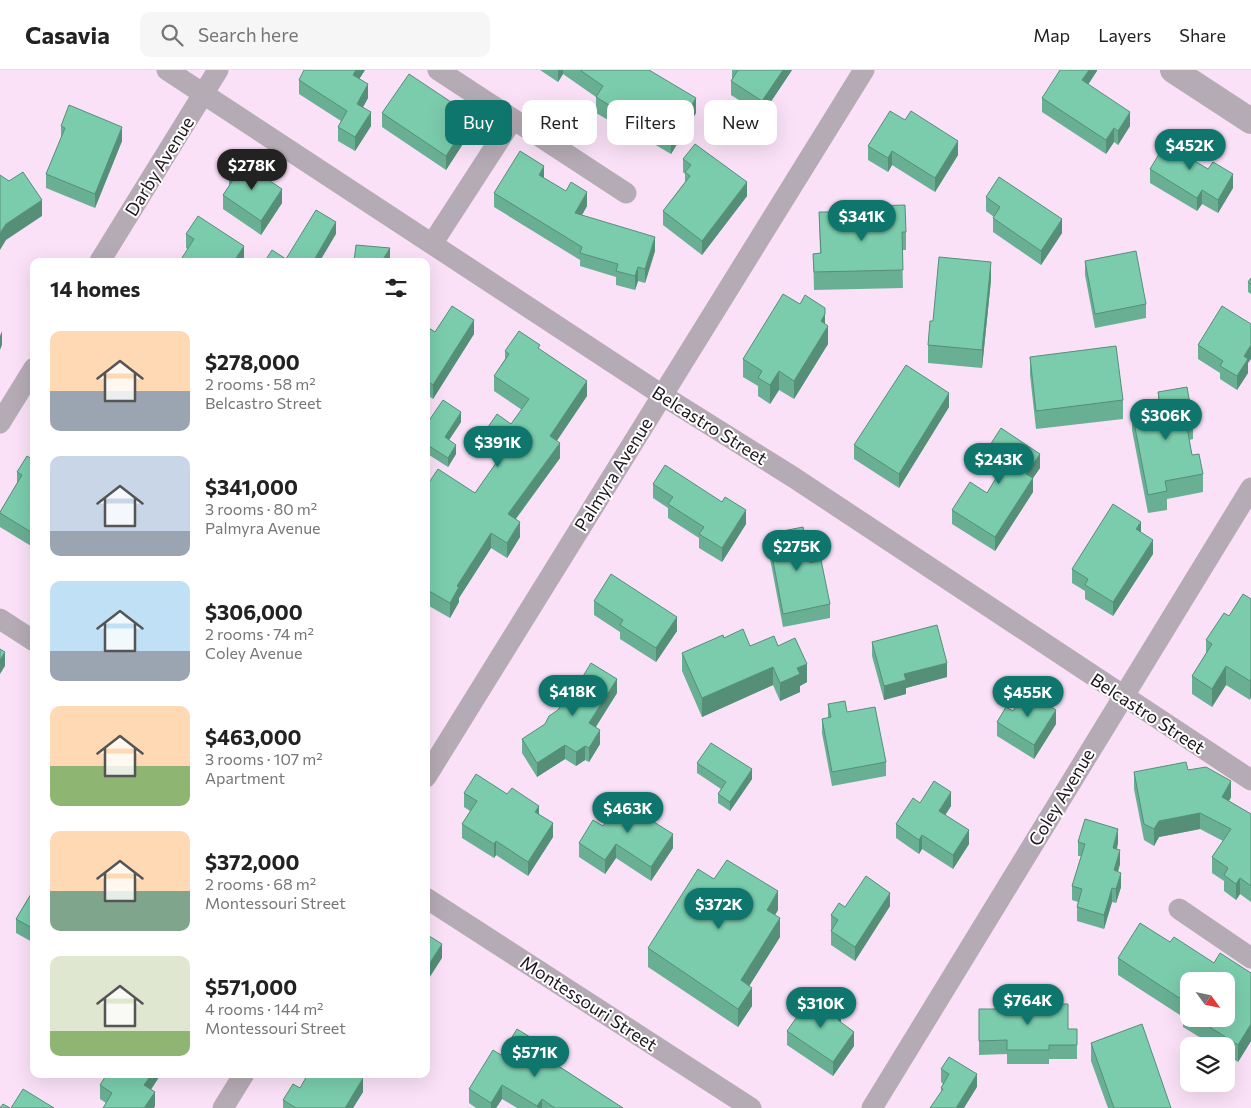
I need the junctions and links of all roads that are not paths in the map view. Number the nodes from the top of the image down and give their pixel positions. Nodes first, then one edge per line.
1 (168, 70) edge
2 (218, 70) edge
3 (438, 70) edge
4 (864, 70) edge
5 (1173, 70) edge
6 (203, 94) junction
7 (513, 119) junction
8 (1251, 121) edge
9 (626, 193) dead end
10 (432, 244) junction
11 (102, 258) edge
12 (30, 374) edge
13 (662, 395) junction
14 (0, 423) edge
15 (1251, 488) edge
16 (0, 619) edge
17 (30, 638) edge
18 (1122, 696) junction
19 (430, 771) edge
20 (1250, 778) edge
21 (430, 901) edge
22 (1179, 909) dead end
23 (1251, 958) edge
24 (242, 1078) edge
25 (223, 1108) edge
26 (752, 1108) edge
27 (872, 1108) edge

1 - 6 street, Belcastro Street
2 - 6 street, Darby Avenue
3 - 7 street
4 - 13 street, Palmyra Avenue
5 - 8 street
6 - 10 street, Belcastro Street
6 - 11 street, Darby Avenue
7 - 9 street
7 - 10 street
10 - 13 street, Belcastro Street
12 - 14 street
13 - 18 street, Belcastro Street
13 - 19 street, Palmyra Avenue
15 - 18 street, Coley Avenue
16 - 17 street
18 - 20 street, Belcastro Street
18 - 27 street, Coley Avenue
21 - 26 street, Montessouri Street
22 - 23 street
24 - 25 street

